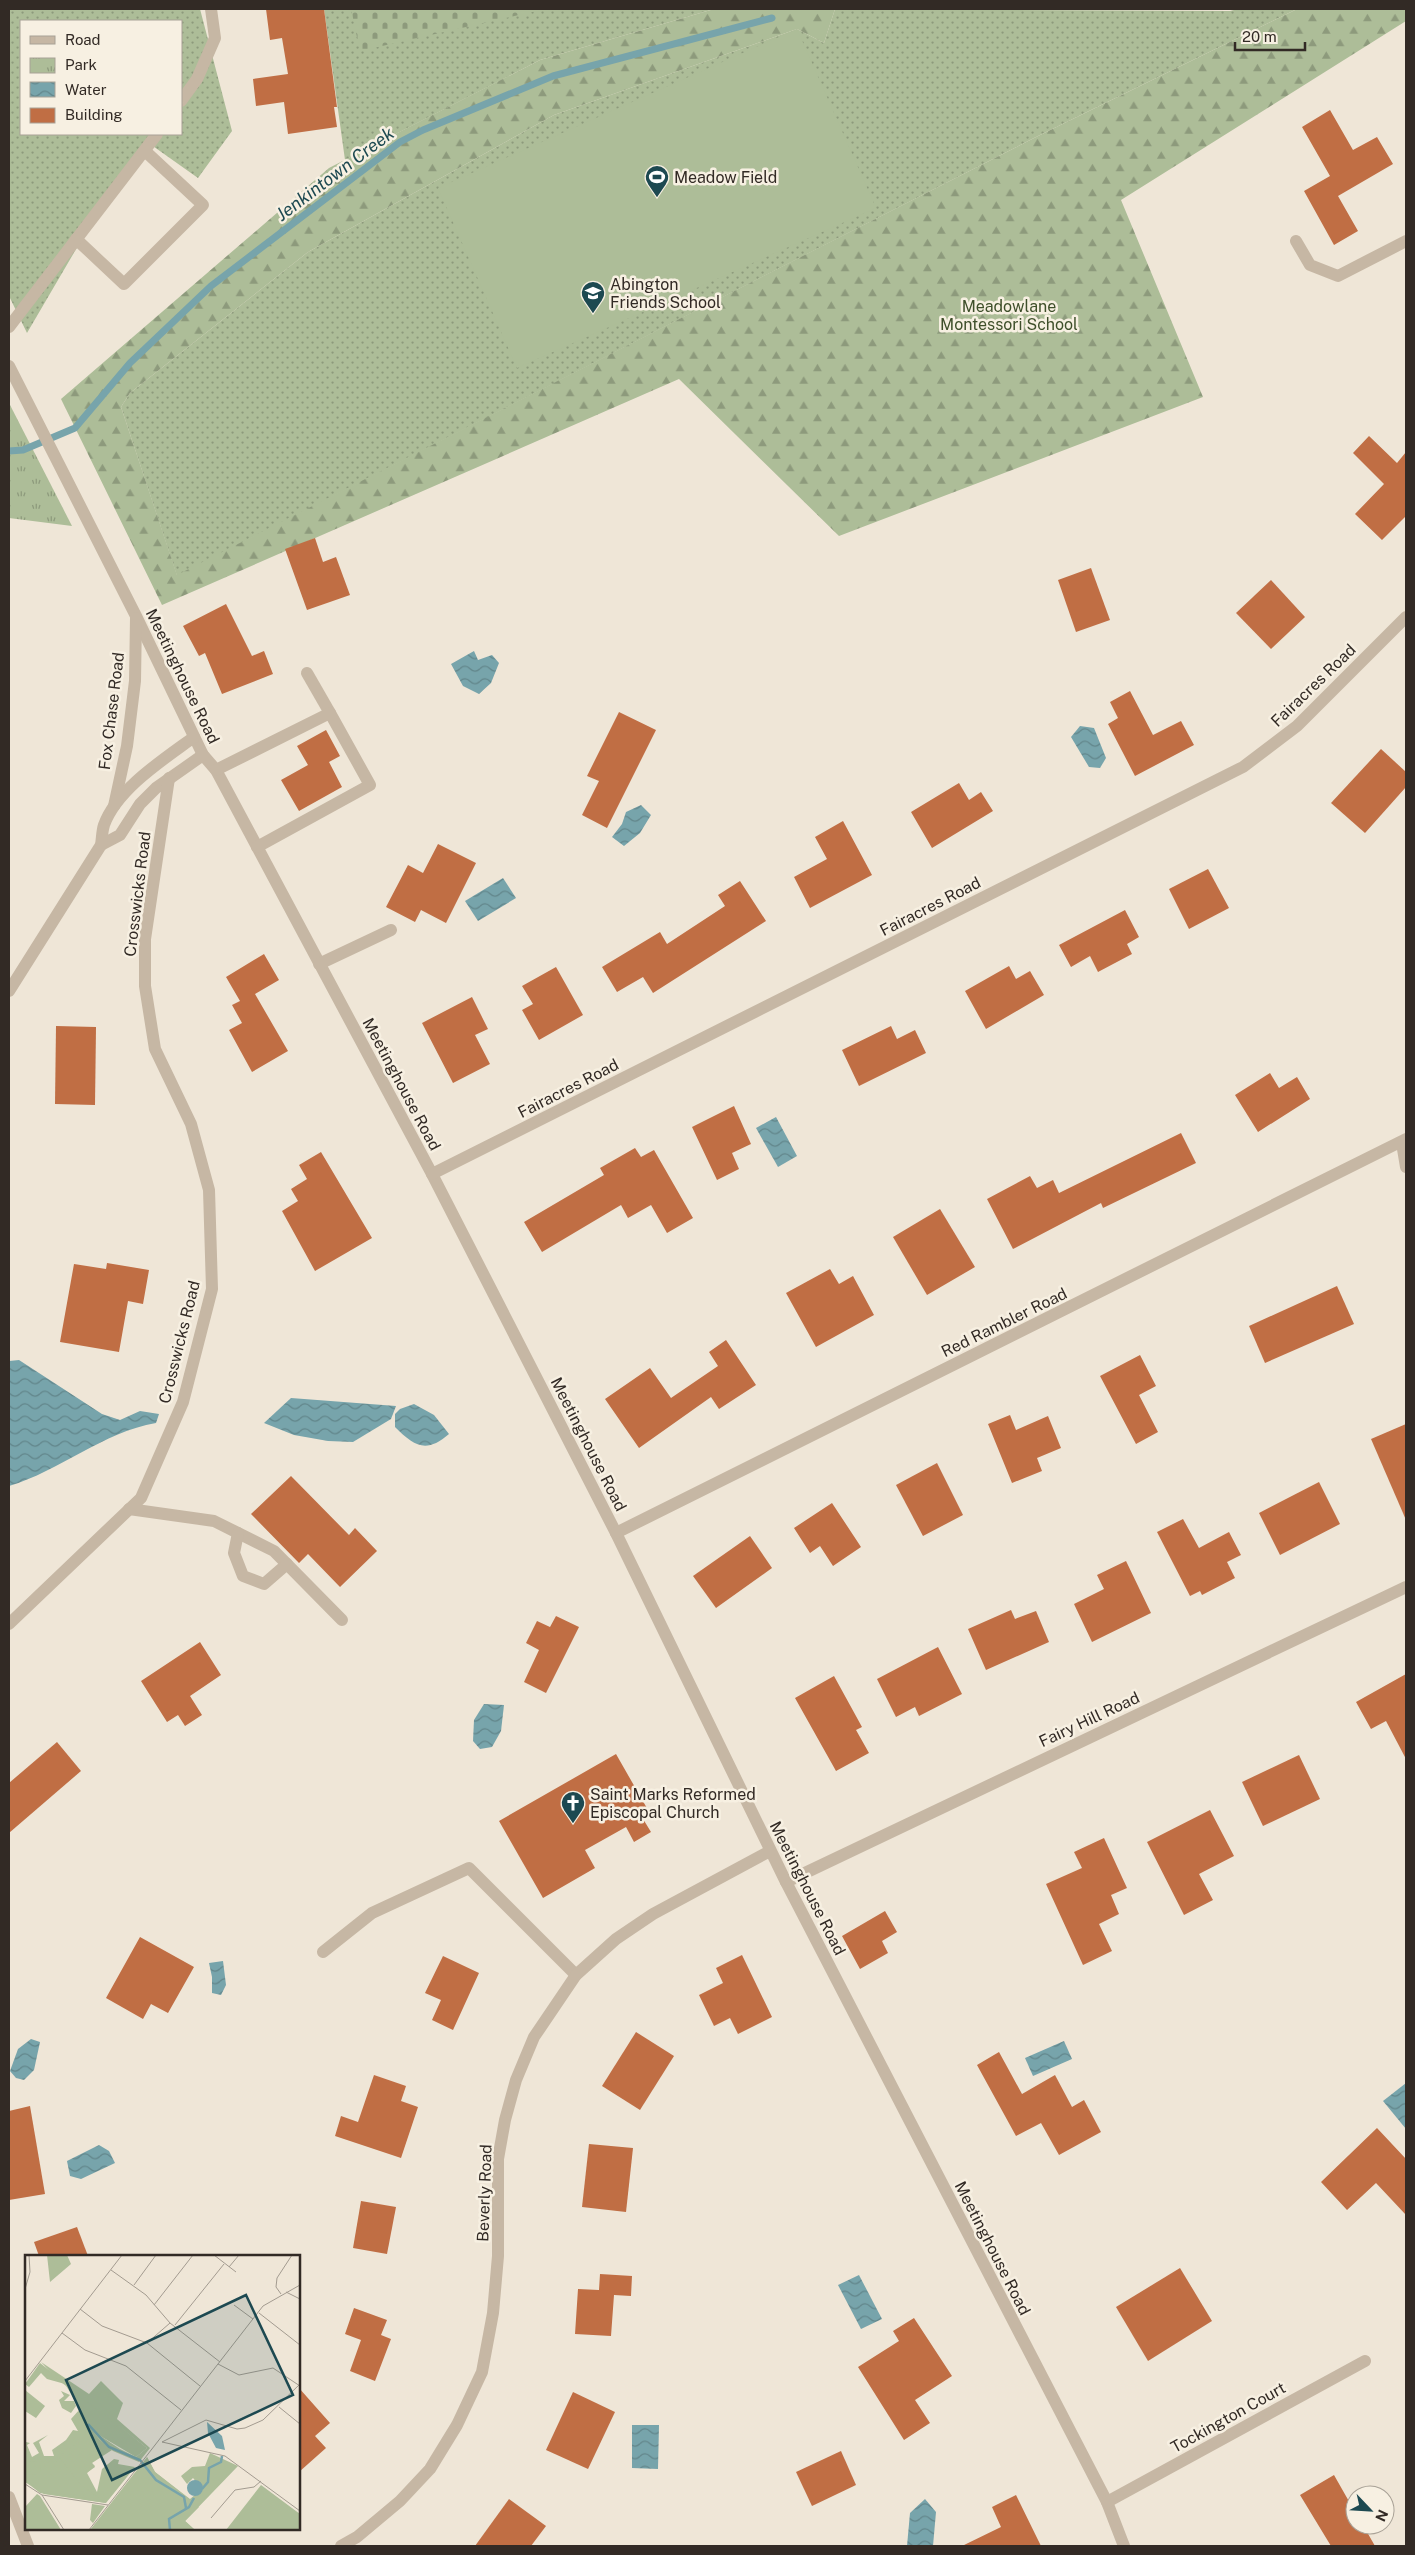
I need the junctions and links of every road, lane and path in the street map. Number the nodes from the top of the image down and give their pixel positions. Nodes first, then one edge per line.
1 (211, 9) edge
2 (182, 100) edge
3 (157, 135) edge
4 (145, 151) junction
5 (76, 240) junction
6 (1296, 241) dead end
7 (1406, 241) edge
8 (9, 327) edge
9 (9, 366) edge
10 (136, 616) junction
11 (1406, 617) edge
12 (307, 673) dead end
13 (330, 713) junction
14 (194, 738) junction
15 (203, 755) junction
16 (216, 770) junction
17 (169, 778) junction
18 (113, 810) junction
19 (101, 844) junction
20 (257, 847) junction
21 (391, 930) dead end
22 (319, 964) junction
23 (9, 991) edge
24 (1404, 1141) edge
25 (1406, 1167) edge
26 (432, 1174) junction
27 (129, 1509) junction
28 (238, 1533) junction
29 (616, 1533) junction
30 (287, 1564) junction
31 (1406, 1587) edge
32 (342, 1620) dead end
33 (9, 1624) edge
34 (770, 1851) junction
35 (786, 1882) junction
36 (323, 1952) dead end
37 (576, 1975) junction
38 (1364, 2360) dead end
39 (9, 2497) edge
40 (1107, 2502) junction
41 (28, 2546) edge
42 (342, 2546) edge
43 (1124, 2546) edge

1 - 2 street
3 - 4 street
4 - 5 street
4 - 5 street
5 - 8 street
6 - 7 street
9 - 10 street, Meetinghouse Road
10 - 14 street, Meetinghouse Road
10 - 18 street, Fox Chase Road
11 - 26 street, Fairacres Road
12 - 13 street
13 - 16 street
13 - 20 street
14 - 15 street, Meetinghouse Road
14 - 18 street, Fox Chase Road
15 - 16 street, Meetinghouse Road
15 - 17 street, Fox Chase Road
16 - 20 street, Meetinghouse Road
17 - 19 street, Fox Chase Road
17 - 27 street, Crosswicks Road
18 - 19 street, Fox Chase Road
19 - 23 street, Fox Chase Road
20 - 22 street, Meetinghouse Road
21 - 22 street
22 - 26 street, Meetinghouse Road
24 - 25 street
24 - 29 street, Red Rambler Road
26 - 29 street, Meetinghouse Road
27 - 28 street
27 - 33 street, Crosswicks Road
28 - 30 street
28 - 30 street
29 - 34 street, Meetinghouse Road
30 - 32 street
31 - 35 street, Fairy Hill Road
34 - 35 street, Meetinghouse Road
34 - 37 street, Beverly Road
35 - 40 street, Meetinghouse Road
36 - 37 street
37 - 42 street, Beverly Road
38 - 40 street, Tockington Court
39 - 41 street
40 - 43 street, Meetinghouse Road

